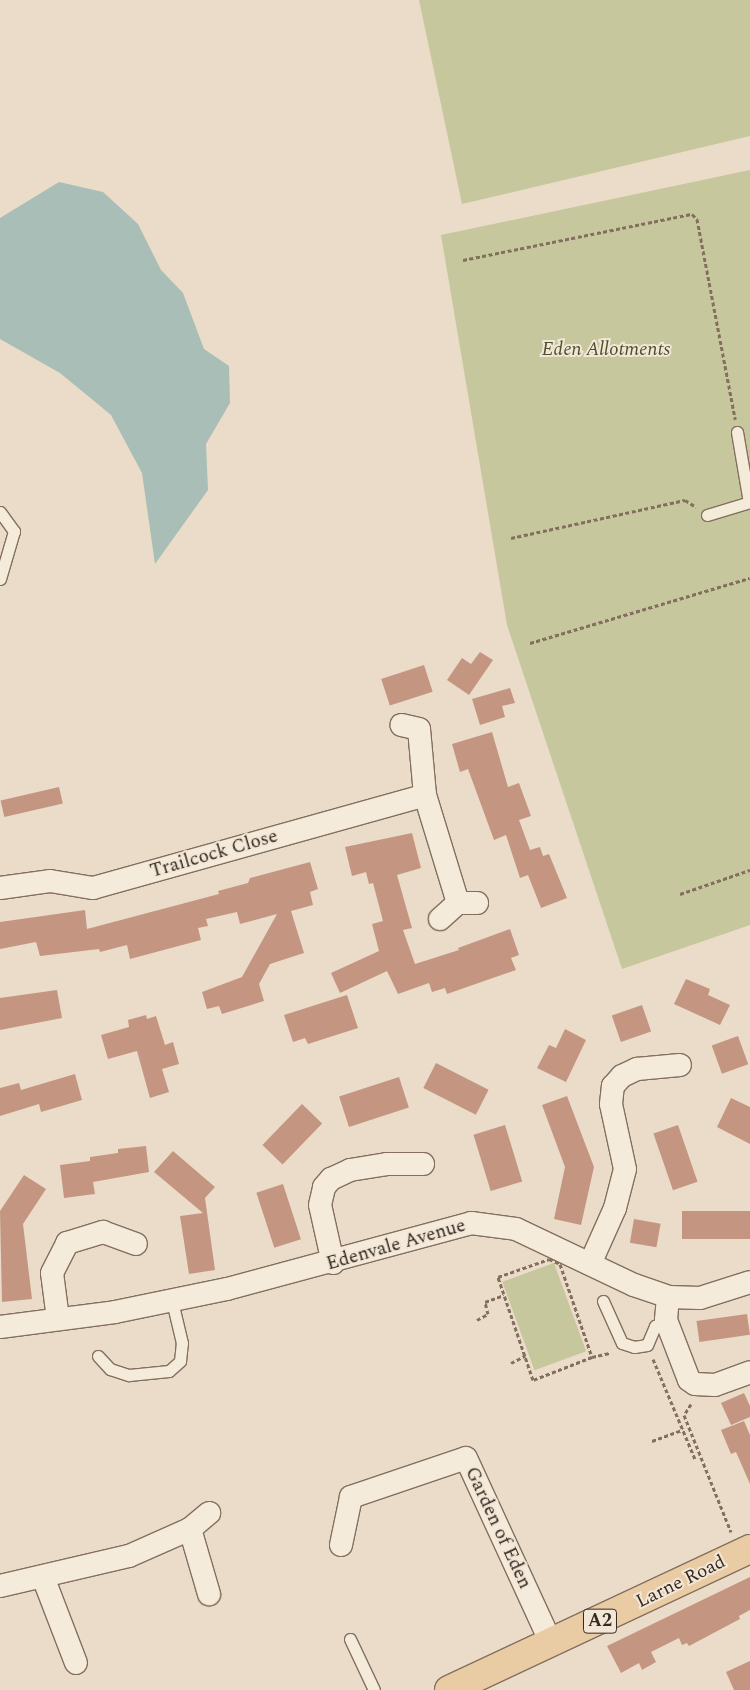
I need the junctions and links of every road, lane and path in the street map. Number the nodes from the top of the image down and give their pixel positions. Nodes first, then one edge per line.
1 (463, 260) dead end
2 (737, 432) joint
3 (750, 502) edge
4 (0, 512) edge
5 (707, 515) joint
6 (511, 538) dead end
7 (750, 578) edge
8 (0, 579) edge
9 (530, 643) dead end
10 (419, 727) dead end
11 (425, 795) junction
12 (750, 870) edge
13 (0, 888) edge
14 (680, 894) dead end
15 (440, 919) dead end
16 (680, 1065) dead end
17 (424, 1164) dead end
18 (136, 1244) dead end
19 (333, 1263) junction
20 (590, 1264) junction
21 (750, 1282) edge
22 (504, 1295) junction
23 (668, 1297) junction
24 (172, 1301) junction
25 (603, 1301) dead end
26 (58, 1319) junction
27 (477, 1320) dead end
28 (666, 1320) junction
29 (0, 1327) edge
30 (647, 1345) junction
31 (98, 1356) dead end
32 (525, 1356) junction
33 (511, 1363) dead end
34 (750, 1372) edge
35 (695, 1384) junction
36 (683, 1430) junction
37 (652, 1441) dead end
38 (696, 1459) dead end
39 (208, 1513) dead end
40 (190, 1529) junction
41 (742, 1544) edge
42 (341, 1545) dead end
43 (43, 1577) junction
44 (0, 1586) edge
45 (209, 1594) dead end
46 (350, 1639) dead end
47 (551, 1643) junction
48 (76, 1663) dead end
49 (374, 1690) edge
50 (449, 1690) edge

1 - 2 path
2 - 3 lane
3 - 5 lane
4 - 8 lane
5 - 6 path
7 - 9 path
10 - 11 street
11 - 13 street, Trailcock Close
11 - 15 street
12 - 14 path
16 - 20 street
17 - 19 street
18 - 26 street
19 - 20 street, Edenvale Avenue
19 - 24 street, Edenvale Avenue
20 - 23 street, Edenvale Avenue
21 - 23 street, Edenvale Avenue
22 - 27 path
22 - 32 path
22 - 32 path
23 - 28 street
24 - 26 street, Edenvale Avenue
24 - 31 lane
25 - 30 lane
26 - 29 street, Edenvale Avenue
28 - 30 lane
28 - 35 street
30 - 36 path
32 - 33 path
34 - 35 street
35 - 41 path
36 - 37 path
36 - 38 path
39 - 40 street
40 - 43 street
40 - 45 street
41 - 47 main road, Larne Road / A2
42 - 47 street, Garden of Eden
43 - 44 street
43 - 48 street
46 - 49 lane
47 - 50 main road, Larne Road / A2

